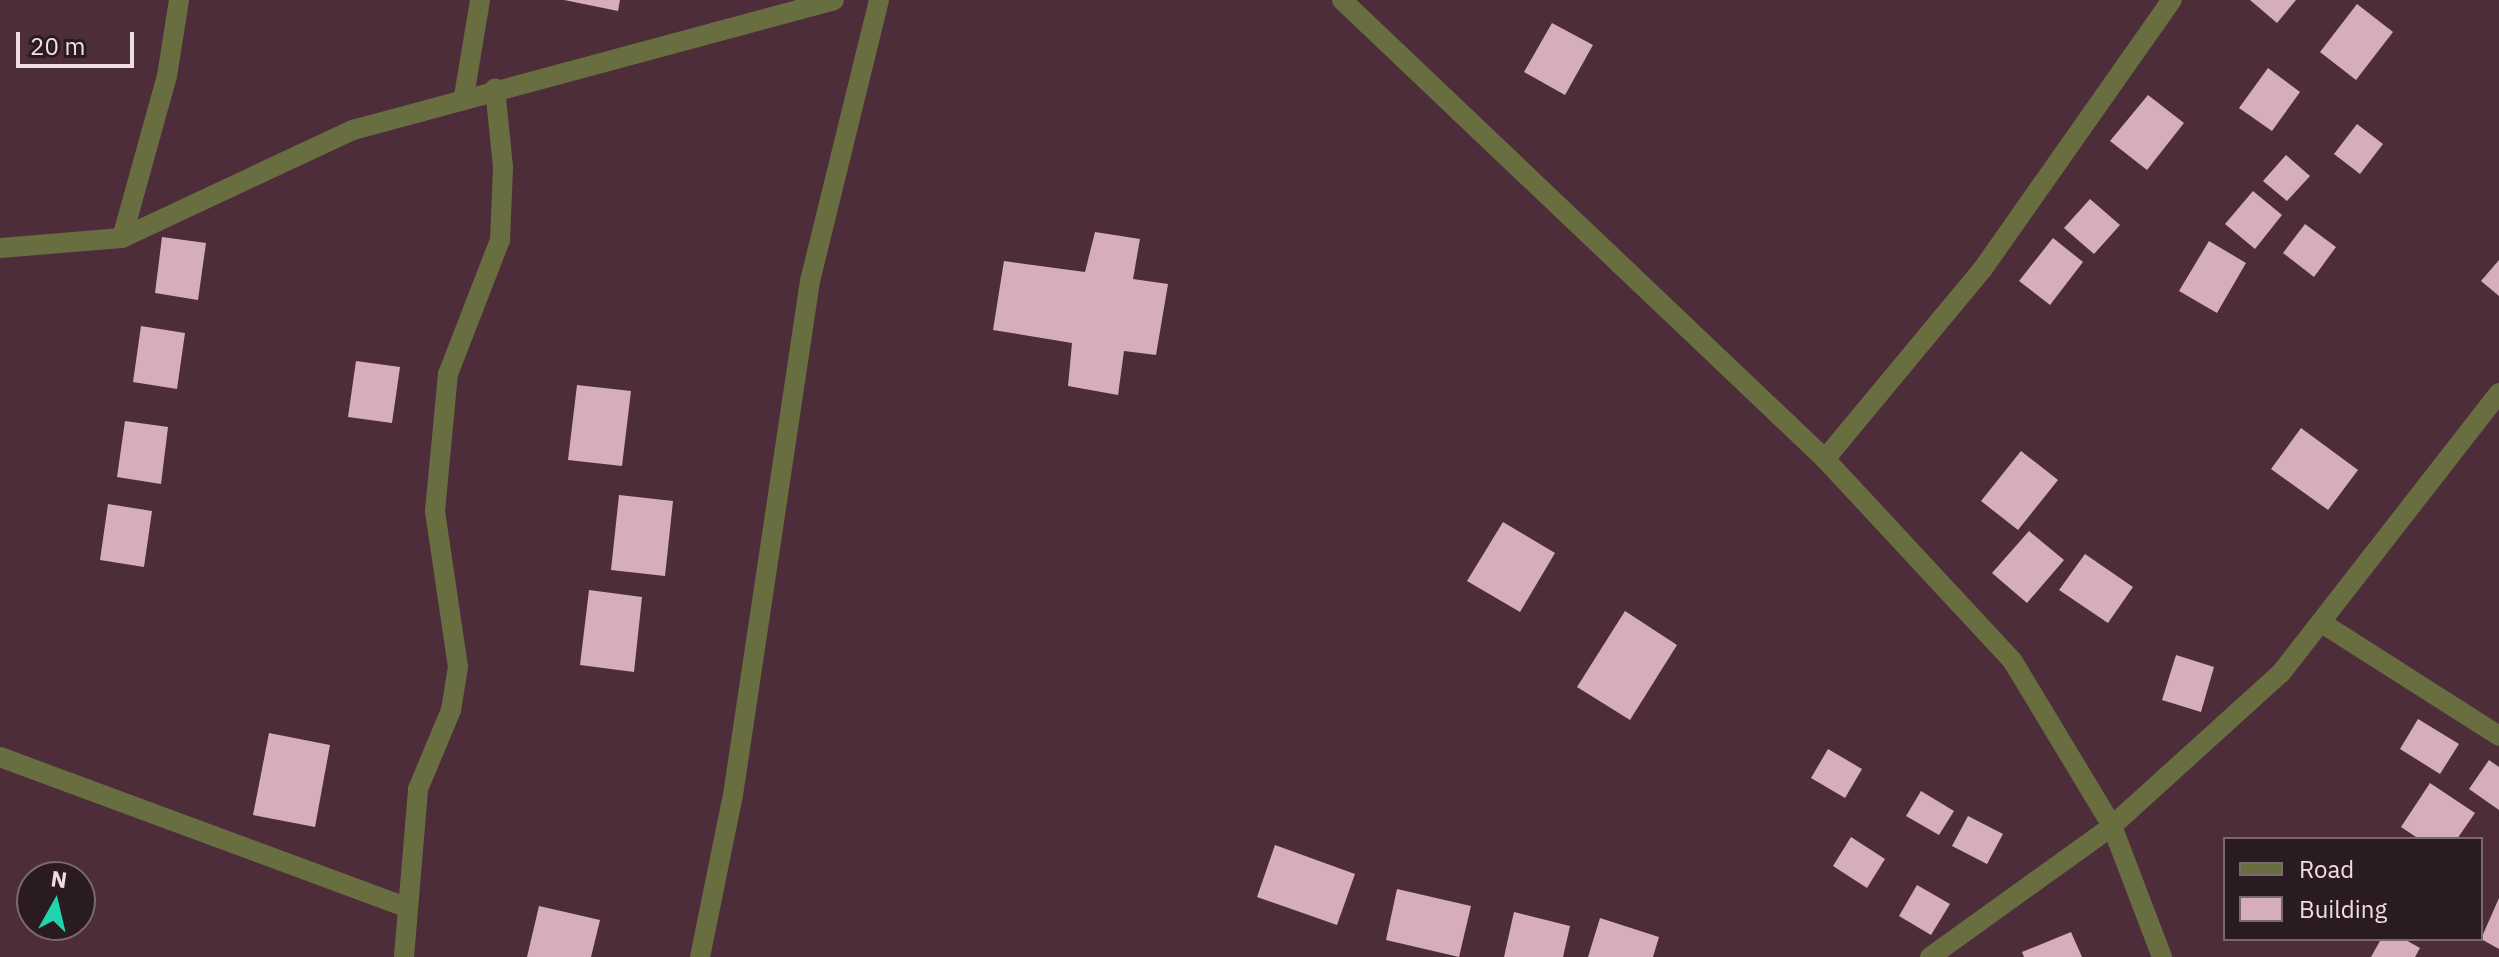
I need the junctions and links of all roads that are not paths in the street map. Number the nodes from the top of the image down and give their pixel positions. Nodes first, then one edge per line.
1 (179, 0) edge
2 (480, 0) edge
3 (834, 0) edge
4 (879, 0) edge
5 (1342, 0) edge
6 (2172, 0) edge
7 (495, 88) junction
8 (464, 96) junction
9 (122, 238) junction
10 (0, 248) edge
11 (2499, 393) edge
12 (1825, 459) junction
13 (2325, 625) junction
14 (2499, 736) edge
15 (0, 757) edge
16 (2112, 826) junction
17 (408, 908) junction
18 (404, 957) edge
19 (700, 957) edge
20 (1930, 957) edge
21 (2162, 957) edge

1 - 9 street
2 - 8 street
3 - 7 street
4 - 19 street
5 - 12 street
6 - 12 street
7 - 8 street
7 - 17 street
8 - 9 street
9 - 10 street
11 - 13 street
12 - 16 street
13 - 14 street
13 - 16 street
15 - 17 street
16 - 20 street
16 - 21 street
17 - 18 street

